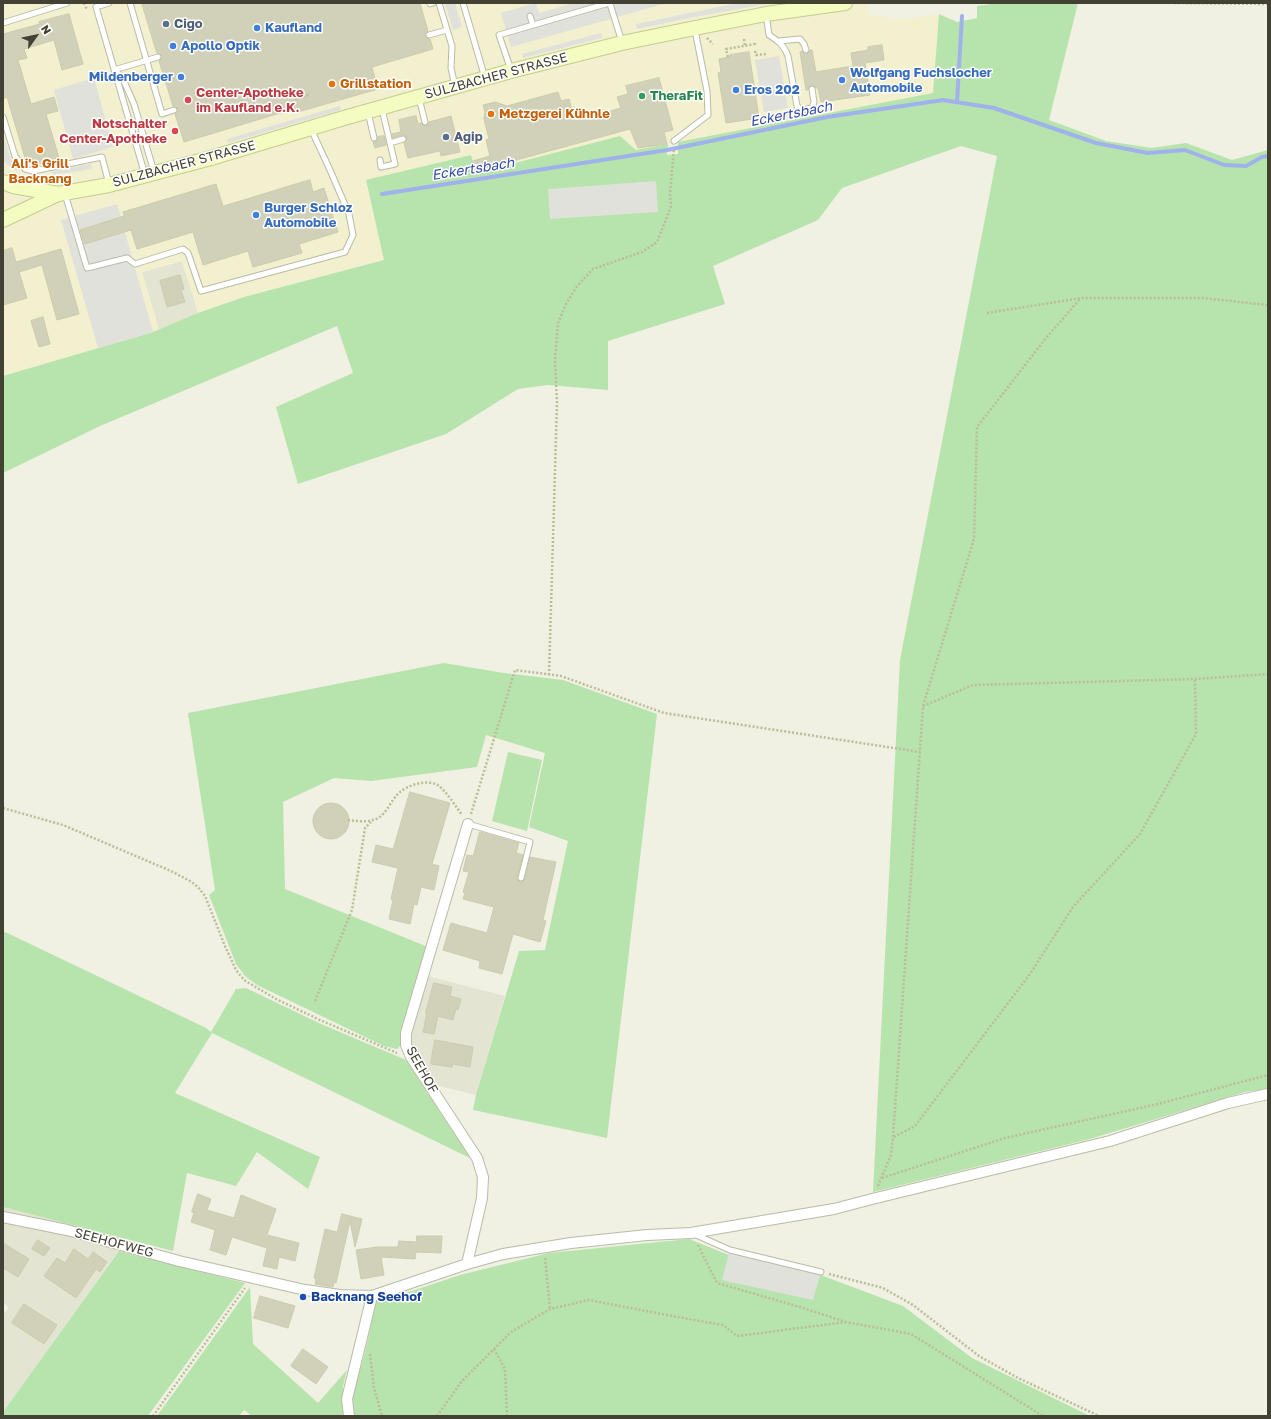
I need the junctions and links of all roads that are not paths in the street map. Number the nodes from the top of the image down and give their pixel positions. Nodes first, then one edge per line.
1 (67, 3) edge
2 (109, 3) edge
3 (130, 3) edge
4 (439, 3) edge
5 (463, 3) edge
6 (610, 3) edge
7 (845, 3) edge
8 (766, 14) junction
9 (530, 16) dead end
10 (3, 23) edge
11 (533, 25) junction
12 (695, 28) junction
13 (447, 30) junction
14 (433, 36) dead end
15 (779, 41) junction
16 (622, 43) junction
17 (806, 50) dead end
18 (158, 57) dead end
19 (146, 60) junction
20 (114, 70) junction
21 (511, 71) junction
22 (485, 79) junction
23 (456, 87) junction
24 (812, 89) dead end
25 (419, 97) junction
26 (174, 110) dead end
27 (375, 110) junction
28 (3, 117) edge
29 (425, 122) dead end
30 (310, 128) junction
31 (374, 138) dead end
32 (403, 139) dead end
33 (674, 141) dead end
34 (390, 143) junction
35 (380, 160) dead end
36 (150, 174) junction
37 (7, 182) edge
38 (109, 185) junction
39 (61, 194) junction
40 (16, 213) junction
41 (3, 220) edge
42 (468, 824) joint
43 (521, 878) dead end
44 (1268, 1094) edge
45 (3, 1217) edge
46 (691, 1233) junction
47 (467, 1264) junction
48 (821, 1272) road end
49 (372, 1296) junction
50 (350, 1416) edge

1 - 10 lane
2 - 20 lane
3 - 19 lane
4 - 13 lane
5 - 22 lane
6 - 11 lane
6 - 16 lane
7 - 8 street, SULZBACHER STRASSE
8 - 12 street, SULZBACHER STRASSE
8 - 15 lane
9 - 11 lane
11 - 21 lane
12 - 16 street, SULZBACHER STRASSE
12 - 33 lane
13 - 14 lane
13 - 23 lane
15 - 17 lane
15 - 24 lane
16 - 21 street, SULZBACHER STRASSE
18 - 19 lane
19 - 20 lane
19 - 26 lane
20 - 36 lane
20 - 36 lane
21 - 22 street, SULZBACHER STRASSE
22 - 23 street, SULZBACHER STRASSE
23 - 25 street, SULZBACHER STRASSE
25 - 27 street, SULZBACHER STRASSE
25 - 29 lane
27 - 30 street, SULZBACHER STRASSE
27 - 31 lane
27 - 34 lane
28 - 38 lane
30 - 36 street, SULZBACHER STRASSE
30 - 39 lane
32 - 34 lane
34 - 35 lane
36 - 38 street, SULZBACHER STRASSE
37 - 39 street, SULZBACHER STRASSE
37 - 40 street, SULZBACHER STRASSE
38 - 39 street, SULZBACHER STRASSE
39 - 40 street, SULZBACHER STRASSE
40 - 41 street, SULZBACHER STRASSE
42 - 43 lane
42 - 47 street, SEEHOF
44 - 46 street
45 - 49 street, SEEHOFWEG
46 - 47 street
46 - 48 lane
47 - 49 street
49 - 50 street

